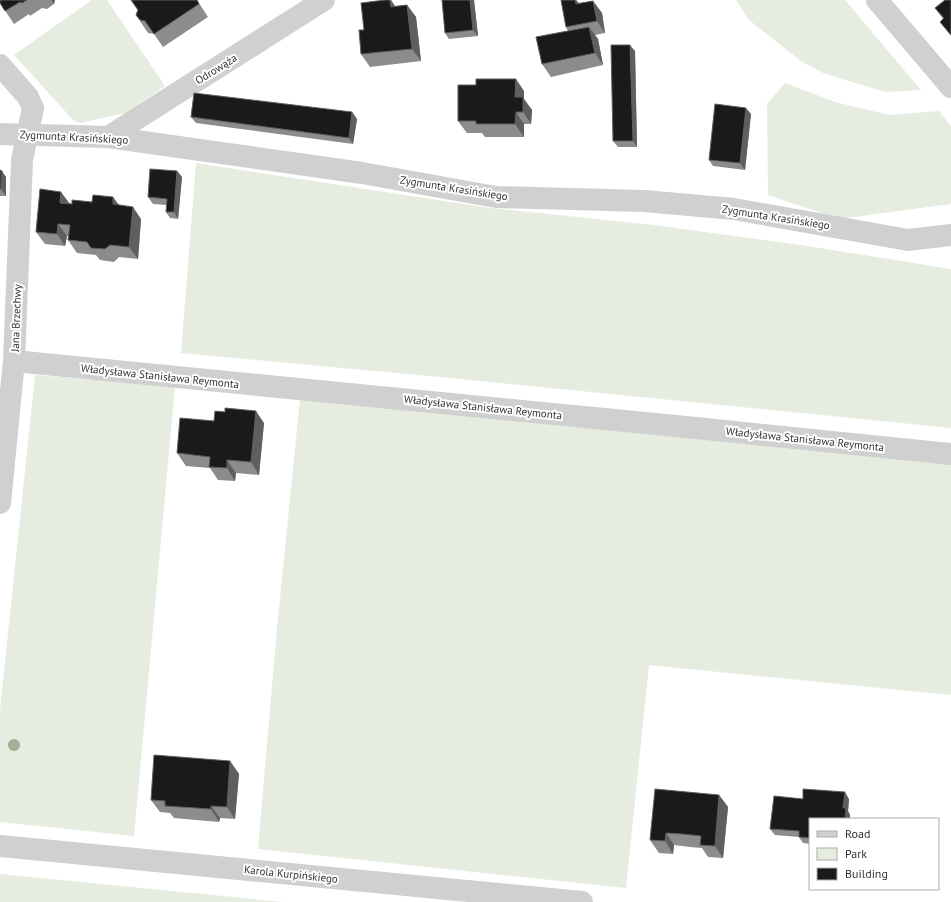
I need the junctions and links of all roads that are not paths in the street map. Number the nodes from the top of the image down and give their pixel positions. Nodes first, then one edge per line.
1 (324, 0) edge
2 (877, 0) edge
3 (0, 64) edge
4 (951, 87) edge
5 (0, 134) edge
6 (27, 134) junction
7 (108, 137) junction
8 (951, 235) edge
9 (14, 361) junction
10 (951, 454) edge
11 (0, 503) edge
12 (0, 846) edge
13 (582, 902) edge

1 - 7 street, Odrowąża
2 - 4 street
3 - 6 street, Jana Brzechwy
5 - 6 street, Zygmunta Krasińskiego
6 - 7 street, Zygmunta Krasińskiego
6 - 9 street, Jana Brzechwy
7 - 8 street, Zygmunta Krasińskiego
9 - 10 street, Władysława Stanisława Reymonta
9 - 11 street, Jana Brzechwy
12 - 13 street, Karola Kurpińskiego

